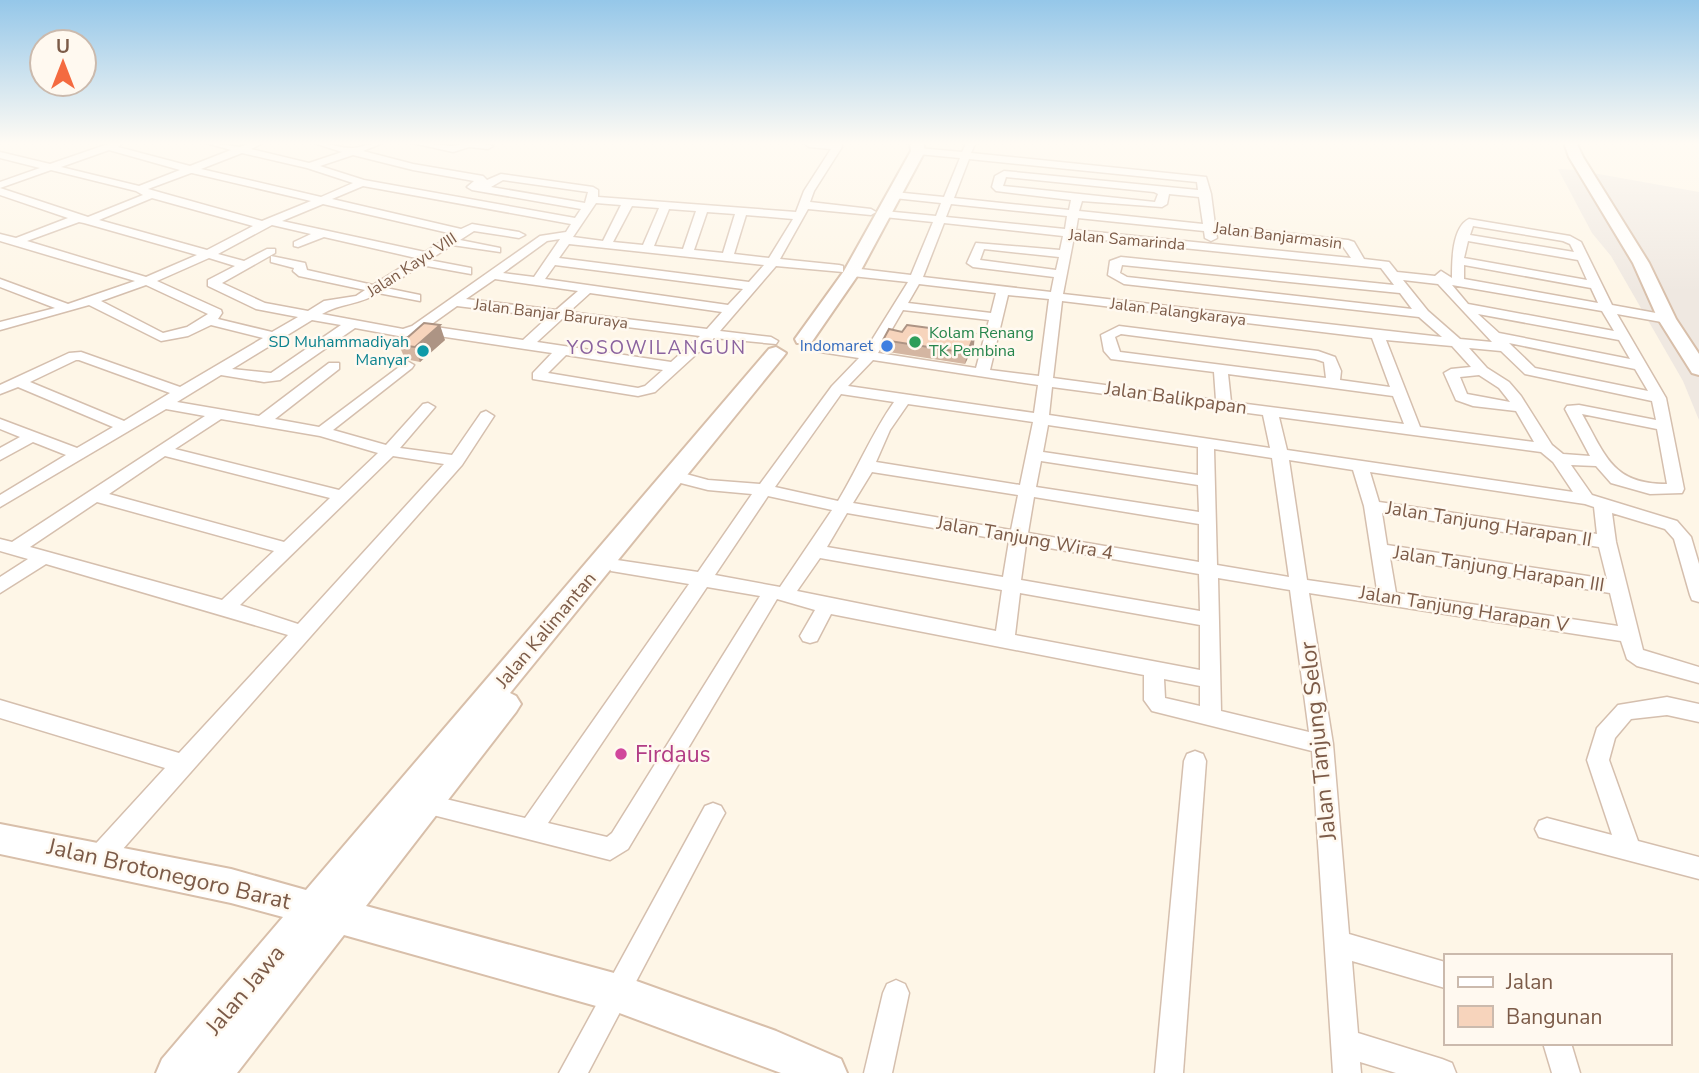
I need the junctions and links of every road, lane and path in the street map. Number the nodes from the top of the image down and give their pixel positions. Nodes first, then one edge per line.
1 (3, 192) edge
2 (146, 192) joint
3 (285, 192) edge
4 (342, 192) edge
5 (412, 192) edge
6 (461, 192) edge
7 (503, 192) edge
8 (592, 192) edge
9 (809, 192) edge
10 (889, 192) edge
11 (895, 192) edge
12 (951, 192) edge
13 (1038, 192) edge
14 (1162, 192) edge
15 (1185, 192) edge
16 (1598, 192) edge
17 (1206, 194) joint
18 (894, 195) junction
19 (1077, 197) junction
20 (450, 199) junction
21 (323, 201) junction
22 (947, 201) junction
23 (628, 203) junction
24 (590, 204) junction
25 (665, 206) junction
26 (703, 208) junction
27 (802, 210) junction
28 (742, 211) junction
29 (1073, 215) junction
30 (83, 219) junction
31 (874, 219) junction
32 (939, 221) junction
33 (576, 222) junction
34 (268, 223) junction
35 (1344, 226) dead end
36 (1209, 228) junction
37 (469, 229) junction
38 (323, 233) junction
39 (519, 235) dead end
40 (1070, 235) junction
41 (0, 237) edge
42 (567, 238) junction
43 (450, 241) junction
44 (1344, 242) junction
45 (14, 243) junction
46 (298, 244) dead end
47 (606, 245) junction
48 (0, 248) edge
49 (1212, 248) junction
50 (496, 250) dead end
51 (649, 250) junction
52 (209, 254) junction
53 (687, 254) junction
54 (1065, 254) junction
55 (727, 258) junction
56 (422, 259) junction
57 (551, 261) junction
58 (772, 263) junction
59 (246, 265) junction
60 (1377, 267) junction
61 (1459, 267) junction
62 (1214, 270) junction
63 (467, 271) dead end
64 (632, 271) junction
65 (846, 271) junction
66 (1060, 274) junction
67 (493, 275) junction
68 (1441, 276) junction
69 (147, 281) junction
70 (915, 281) junction
71 (1594, 281) junction
72 (537, 282) junction
73 (0, 283) edge
74 (751, 286) junction
75 (587, 289) junction
76 (1401, 289) junction
77 (375, 290) junction
78 (1003, 291) junction
79 (1213, 291) junction
80 (1056, 297) junction
81 (416, 298) dead end
82 (89, 300) junction
83 (456, 302) junction
84 (898, 306) junction
85 (1464, 307) junction
86 (68, 308) junction
87 (730, 309) junction
88 (1608, 310) junction
89 (1423, 314) junction
90 (559, 315) junction
91 (309, 317) junction
92 (996, 317) junction
93 (1216, 317) junction
94 (1667, 319) junction
95 (210, 321) junction
96 (351, 324) junction
97 (0, 326) edge
98 (417, 329) junction
99 (710, 334) junction
100 (1377, 335) junction
101 (1492, 335) junction
102 (274, 337) junction
103 (1623, 337) junction
104 (1218, 341) junction
105 (1458, 344) junction
106 (526, 345) junction
107 (788, 345) junction
108 (1504, 347) junction
109 (562, 351) junction
110 (869, 356) junction
111 (407, 365) dead end
112 (1637, 365) junction
113 (334, 366) dead end
114 (673, 367) junction
115 (1699, 369) edge
116 (1221, 370) junction
117 (221, 371) junction
118 (1482, 371) junction
119 (982, 373) junction
120 (1046, 381) junction
121 (18, 382) junction
122 (1333, 383) junction
123 (836, 389) junction
124 (0, 390) edge
125 (181, 393) junction
126 (1399, 393) junction
127 (1659, 398) junction
128 (904, 400) junction
129 (164, 404) junction
130 (1224, 404) junction
131 (428, 407) dead end
132 (1519, 407) junction
133 (1270, 411) junction
134 (219, 414) junction
135 (486, 416) dead end
136 (1041, 420) junction
137 (263, 421) junction
138 (0, 424) edge
139 (1664, 426) junction
140 (125, 427) junction
141 (1413, 429) junction
142 (322, 432) junction
143 (33, 436) junction
144 (1206, 446) junction
145 (163, 451) junction
146 (389, 451) junction
147 (80, 454) junction
148 (1032, 454) junction
149 (1280, 454) junction
150 (1553, 454) junction
151 (0, 455) edge
152 (456, 461) junction
153 (1601, 461) junction
154 (867, 466) junction
155 (1360, 466) junction
156 (681, 478) junction
157 (1208, 481) junction
158 (1027, 489) junction
159 (764, 490) junction
160 (95, 496) junction
161 (343, 496) junction
162 (0, 502) edge
163 (1594, 502) junction
164 (1372, 506) junction
165 (842, 507) junction
166 (1206, 519) junction
167 (1018, 537) junction
168 (1607, 542) junction
169 (7, 547) edge
170 (287, 549) junction
171 (1379, 550) junction
172 (816, 551) junction
173 (42, 558) junction
174 (617, 566) junction
175 (1209, 569) junction
176 (700, 581) junction
177 (1011, 585) junction
178 (1299, 585) junction
179 (0, 586) edge
180 (1619, 588) junction
181 (778, 592) junction
182 (1699, 595) edge
183 (1387, 597) junction
184 (826, 606) junction
185 (226, 608) junction
186 (1211, 620) junction
187 (301, 632) junction
188 (1629, 635) junction
189 (810, 636) dead end
190 (1004, 641) junction
191 (543, 646) junction
192 (1154, 670) junction
193 (1699, 675) edge
194 (1212, 680) junction
195 (0, 709) edge
196 (1699, 713) edge
197 (1211, 719) junction
198 (1322, 744) junction
199 (1195, 761) dead end
200 (183, 764) junction
201 (425, 804) junction
202 (713, 813) dead end
203 (531, 829) junction
204 (1547, 829) dead end
205 (0, 839) edge
206 (1629, 850) junction
207 (98, 859) junction
208 (1699, 868) edge
209 (326, 911) junction
210 (1338, 944) junction
211 (1444, 975) edge
212 (614, 992) junction
213 (895, 993) dead end
214 (1345, 1043) junction
215 (1558, 1045) edge
216 (176, 1073) edge
217 (212, 1073) edge
218 (573, 1073) edge
219 (827, 1073) edge
220 (878, 1073) edge
221 (1169, 1073) edge
222 (1348, 1073) edge
223 (1442, 1073) edge
224 (1566, 1073) edge

1 - 30 street
2 - 30 street
2 - 34 street
3 - 21 street
4 - 21 street
5 - 20 street
6 - 20 street
7 - 24 street, Jalan Samarinda
8 - 24 street, Jalan Samarinda
9 - 27 street
10 - 31 main road, Jalan Kalimantan
11 - 18 main road, Jalan Kalimantan
12 - 22 street
13 - 19 street
14 - 19 street
15 - 17 street
16 - 94 main road
17 - 36 street
18 - 22 street, Jalan Banjarmasin
18 - 31 main road, Jalan Kalimantan
19 - 29 street
20 - 33 street
21 - 34 street
21 - 37 street
22 - 29 street, Jalan Banjarmasin
22 - 32 street
23 - 24 street, Jalan Samarinda
23 - 25 street, Jalan Samarinda
23 - 47 street
24 - 33 street
25 - 26 street, Jalan Samarinda
25 - 51 street
26 - 28 street, Jalan Samarinda
26 - 53 street
27 - 28 street, Jalan Samarinda
27 - 31 street, Jalan Samarinda
27 - 58 street
28 - 55 street
29 - 36 street, Jalan Banjarmasin
29 - 40 street
30 - 45 street
30 - 52 street
31 - 32 street, Jalan Samarinda
31 - 65 main road, Jalan Kalimantan
32 - 40 street, Jalan Samarinda
32 - 70 street
33 - 42 street
34 - 38 street
34 - 52 street
35 - 44 street
36 - 44 street, Jalan Banjarmasin
36 - 49 street
37 - 39 street
37 - 43 street, Jalan Kayu VIII
38 - 46 street
38 - 56 street
40 - 49 street, Jalan Samarinda
40 - 54 street
41 - 45 street
42 - 47 street, Jalan Palangkaraya
42 - 57 street
42 - 67 street
43 - 50 street
43 - 56 street, Jalan Kayu VIII
44 - 60 street, Jalan Banjarmasin
45 - 48 street
45 - 69 street
47 - 51 street, Jalan Palangkaraya
49 - 60 street, Jalan Samarinda
49 - 62 street
51 - 53 street, Jalan Palangkaraya
51 - 64 street
52 - 59 street
52 - 69 street
53 - 55 street, Jalan Palangkaraya
54 - 66 street
54 - 66 street
55 - 58 street, Jalan Palangkaraya
56 - 63 street
56 - 77 street, Jalan Kayu VIII
57 - 64 street
57 - 72 street
58 - 65 street, Jalan Palangkaraya
58 - 74 street
59 - 77 street
59 - 91 street
60 - 68 street, Jalan Samarinda
60 - 76 street, Jalan Banjarmasin
61 - 68 street, Jalan Samarinda
61 - 71 street
61 - 71 street
61 - 88 street
62 - 76 street
62 - 79 street
64 - 74 street
65 - 70 street, Jalan Palangkaraya
65 - 107 main road, Jalan Kalimantan
66 - 80 street
67 - 72 street
67 - 83 street
68 - 85 street
69 - 82 street
69 - 95 street
70 - 78 street, Jalan Palangkaraya
70 - 84 street
71 - 88 street
72 - 75 street
73 - 86 street
74 - 87 street
75 - 87 street
75 - 90 street
76 - 89 street, Jalan Banjarmasin
77 - 81 street
77 - 91 street, Jalan Kayu VIII
78 - 80 street, Jalan Palangkaraya
78 - 92 street
79 - 89 street
79 - 93 street
80 - 93 street, Jalan Palangkaraya
80 - 120 street
82 - 86 street
82 - 95 street
83 - 90 street, Jalan Banjar Baruraya
83 - 98 street
84 - 92 street
84 - 110 street
85 - 101 street
85 - 103 street
86 - 97 street
87 - 99 street
88 - 94 street
88 - 103 street
89 - 105 street, Jalan Banjarmasin
90 - 99 street, Jalan Banjar Baruraya
90 - 106 street
91 - 96 street
91 - 102 street, Jalan Kayu VIII
92 - 119 street
93 - 100 street, Jalan Palangkaraya
93 - 104 street
94 - 115 main road
95 - 102 street
96 - 98 street
96 - 117 street
98 - 106 street
99 - 107 street, Jalan Banjar Baruraya
99 - 114 street
100 - 105 street, Jalan Palangkaraya
100 - 126 street
101 - 108 street
101 - 112 street
102 - 117 street, Jalan Kayu VIII
103 - 112 street
104 - 116 street
104 - 122 street
105 - 108 street, Jalan Palangkaraya
105 - 118 street, Jalan Banjarmasin
106 - 109 street
107 - 110 street, Jalan Balikpapan
107 - 156 main road, Jalan Kalimantan
108 - 127 street
109 - 114 street
109 - 114 street
110 - 119 street, Jalan Balikpapan
110 - 123 street
111 - 142 street
112 - 127 street
113 - 137 street
116 - 122 street
116 - 130 street
117 - 125 street, Jalan Kayu VIII
118 - 132 street, Jalan Banjarmasin
118 - 132 street
119 - 120 street, Jalan Balikpapan
120 - 130 street, Jalan Balikpapan
120 - 136 street
121 - 124 street
121 - 125 street
121 - 140 street
122 - 126 street
123 - 128 street
123 - 159 street
125 - 129 street, Jalan Kayu VIII
126 - 141 street
127 - 139 street
128 - 136 street
128 - 154 street
129 - 134 street
129 - 140 street, Jalan Kayu VIII
130 - 133 street, Jalan Balikpapan
131 - 146 street
132 - 150 street, Jalan Banjarmasin
133 - 141 street, Jalan Balikpapan
133 - 149 street, Jalan Tanjung Selor
134 - 137 street
134 - 145 street
135 - 152 street
136 - 144 street
136 - 148 street
137 - 142 street
138 - 143 street
139 - 153 street
139 - 153 street
140 - 147 street, Jalan Kayu VIII
141 - 150 street, Jalan Balikpapan
142 - 146 street
143 - 147 street
143 - 151 street
144 - 149 street
144 - 157 street
145 - 160 street
145 - 161 street
146 - 152 street
146 - 161 street
147 - 162 street, Jalan Kayu VIII
148 - 157 street
148 - 158 street
149 - 155 street
149 - 178 street, Jalan Tanjung Selor
150 - 153 street, Jalan Balikpapan
150 - 163 street, Jalan Banjarmasin
152 - 187 street
154 - 158 street
154 - 165 street
155 - 163 street
155 - 164 street
156 - 159 street, Jalan Tanjung Wira 4
156 - 174 main road, Jalan Kalimantan
156 - 191 main road, Jalan Kalimantan
157 - 166 street
158 - 166 street
158 - 167 street
159 - 165 street, Jalan Tanjung Wira 4
159 - 176 street
160 - 169 street
160 - 170 street
161 - 170 street
163 - 168 street
163 - 182 street
164 - 168 street, Jalan Tanjung Harapan II
164 - 171 street
165 - 167 street, Jalan Tanjung Wira 4
165 - 172 street
166 - 175 street
167 - 175 street, Jalan Tanjung Wira 4
167 - 177 street
168 - 180 street
169 - 173 street
170 - 185 street
171 - 180 street, Jalan Tanjung Harapan III
171 - 183 street
172 - 177 street
172 - 181 street
173 - 179 street
173 - 185 street
174 - 176 street
174 - 191 main road, Jalan Kalimantan
175 - 178 street, Jalan Tanjung Wira 4
175 - 186 street
176 - 181 street
176 - 203 street
177 - 186 street
177 - 190 street
178 - 183 street, Jalan Tanjung Harapan V
178 - 198 street, Jalan Tanjung Selor
180 - 188 street
181 - 184 street
181 - 203 street
183 - 188 street, Jalan Tanjung Harapan V
184 - 189 street
184 - 190 street
185 - 187 street
186 - 194 street
187 - 200 street
188 - 193 street
190 - 192 street
191 - 201 main road, Jalan Kalimantan
191 - 209 main road, Jalan Kalimantan
192 - 194 street
192 - 197 street
194 - 197 street
195 - 200 street
196 - 206 street
197 - 198 street
198 - 210 street, Jalan Tanjung Selor
199 - 221 street
200 - 207 street
201 - 203 street
201 - 209 main road, Jalan Kalimantan
202 - 212 street
204 - 206 street
205 - 207 main road, Jalan Brotonegoro Barat
206 - 208 street
207 - 209 main road, Jalan Brotonegoro Barat
209 - 212 main road, Jalan Brotonegoro Barat
209 - 216 main road, Jalan Jawa
209 - 217 main road, Jalan Jawa
210 - 211 street
210 - 214 street, Jalan Tanjung Selor
212 - 218 street
212 - 219 main road, Jalan Brotonegoro Barat
213 - 220 street
214 - 222 street, Jalan Tanjung Selor
214 - 223 street
215 - 224 street

